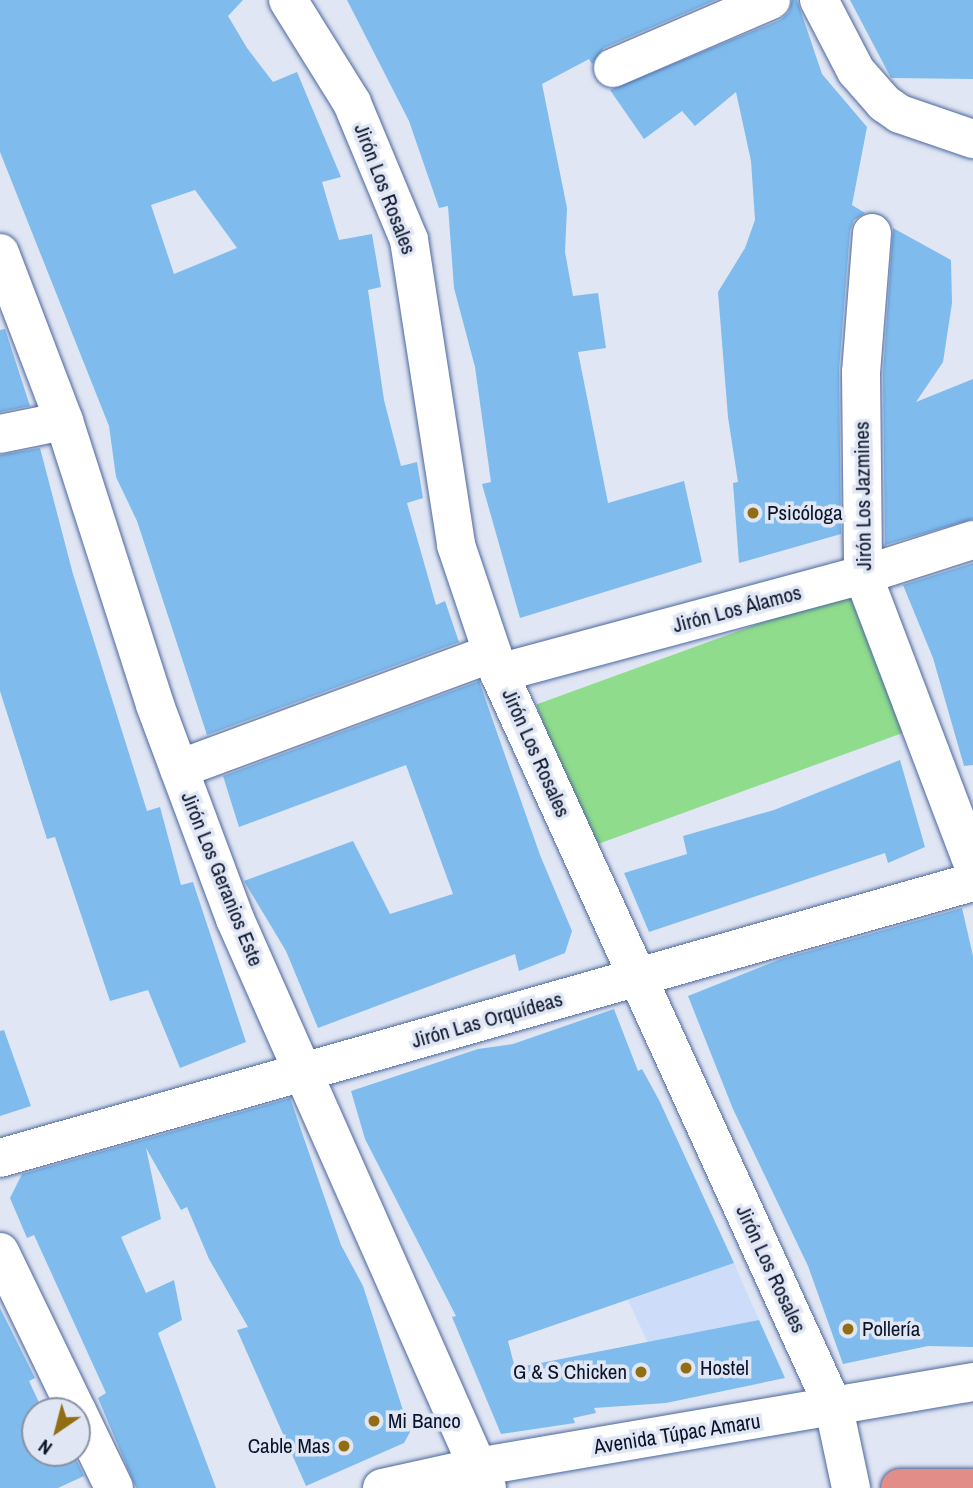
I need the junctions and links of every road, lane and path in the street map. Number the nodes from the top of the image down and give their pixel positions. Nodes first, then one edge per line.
1 (288, 0) edge
2 (771, 0) edge
3 (819, 0) edge
4 (613, 68) dead end
5 (973, 139) edge
6 (872, 233) dead end
7 (0, 253) edge
8 (64, 421) junction
9 (0, 434) edge
10 (973, 540) edge
11 (863, 575) junction
12 (496, 663) junction
13 (179, 769) junction
14 (973, 865) edge
15 (973, 882) edge
16 (638, 977) junction
17 (303, 1072) junction
18 (0, 1158) edge
19 (0, 1252) edge
20 (973, 1382) edge
21 (70, 1397) edge
22 (834, 1408) junction
23 (91, 1440) edge
24 (482, 1477) edge
25 (114, 1488) edge
26 (382, 1488) edge
27 (851, 1488) edge
28 (900, 1488) edge
29 (973, 1488) edge

1 - 12 street, Jirón Los Rosales
2 - 4 street
3 - 5 street
6 - 11 street, Jirón Los Jazmines
7 - 8 street, Jirón Los Geranios Este
8 - 9 street
8 - 13 street, Jirón Los Geranios Este
10 - 11 street, Jirón Los Álamos
11 - 12 street, Jirón Los Álamos
11 - 14 street, Jirón Los Jazmines
12 - 13 street, Jirón Los Álamos
12 - 16 street, Jirón Los Rosales
13 - 17 street, Jirón Los Geranios Este
15 - 16 street, Jirón Las Orquídeas
16 - 17 street, Jirón Las Orquídeas
16 - 22 street, Jirón Los Rosales
17 - 18 street, Jirón Las Orquídeas
17 - 24 street, Jirón Los Geranios Este
19 - 21 street
20 - 22 street, Avenida Túpac Amaru
22 - 24 street, Avenida Túpac Amaru
22 - 27 street, Jirón Los Rosales
23 - 25 street
24 - 26 street, Avenida Túpac Amaru
28 - 29 highway

